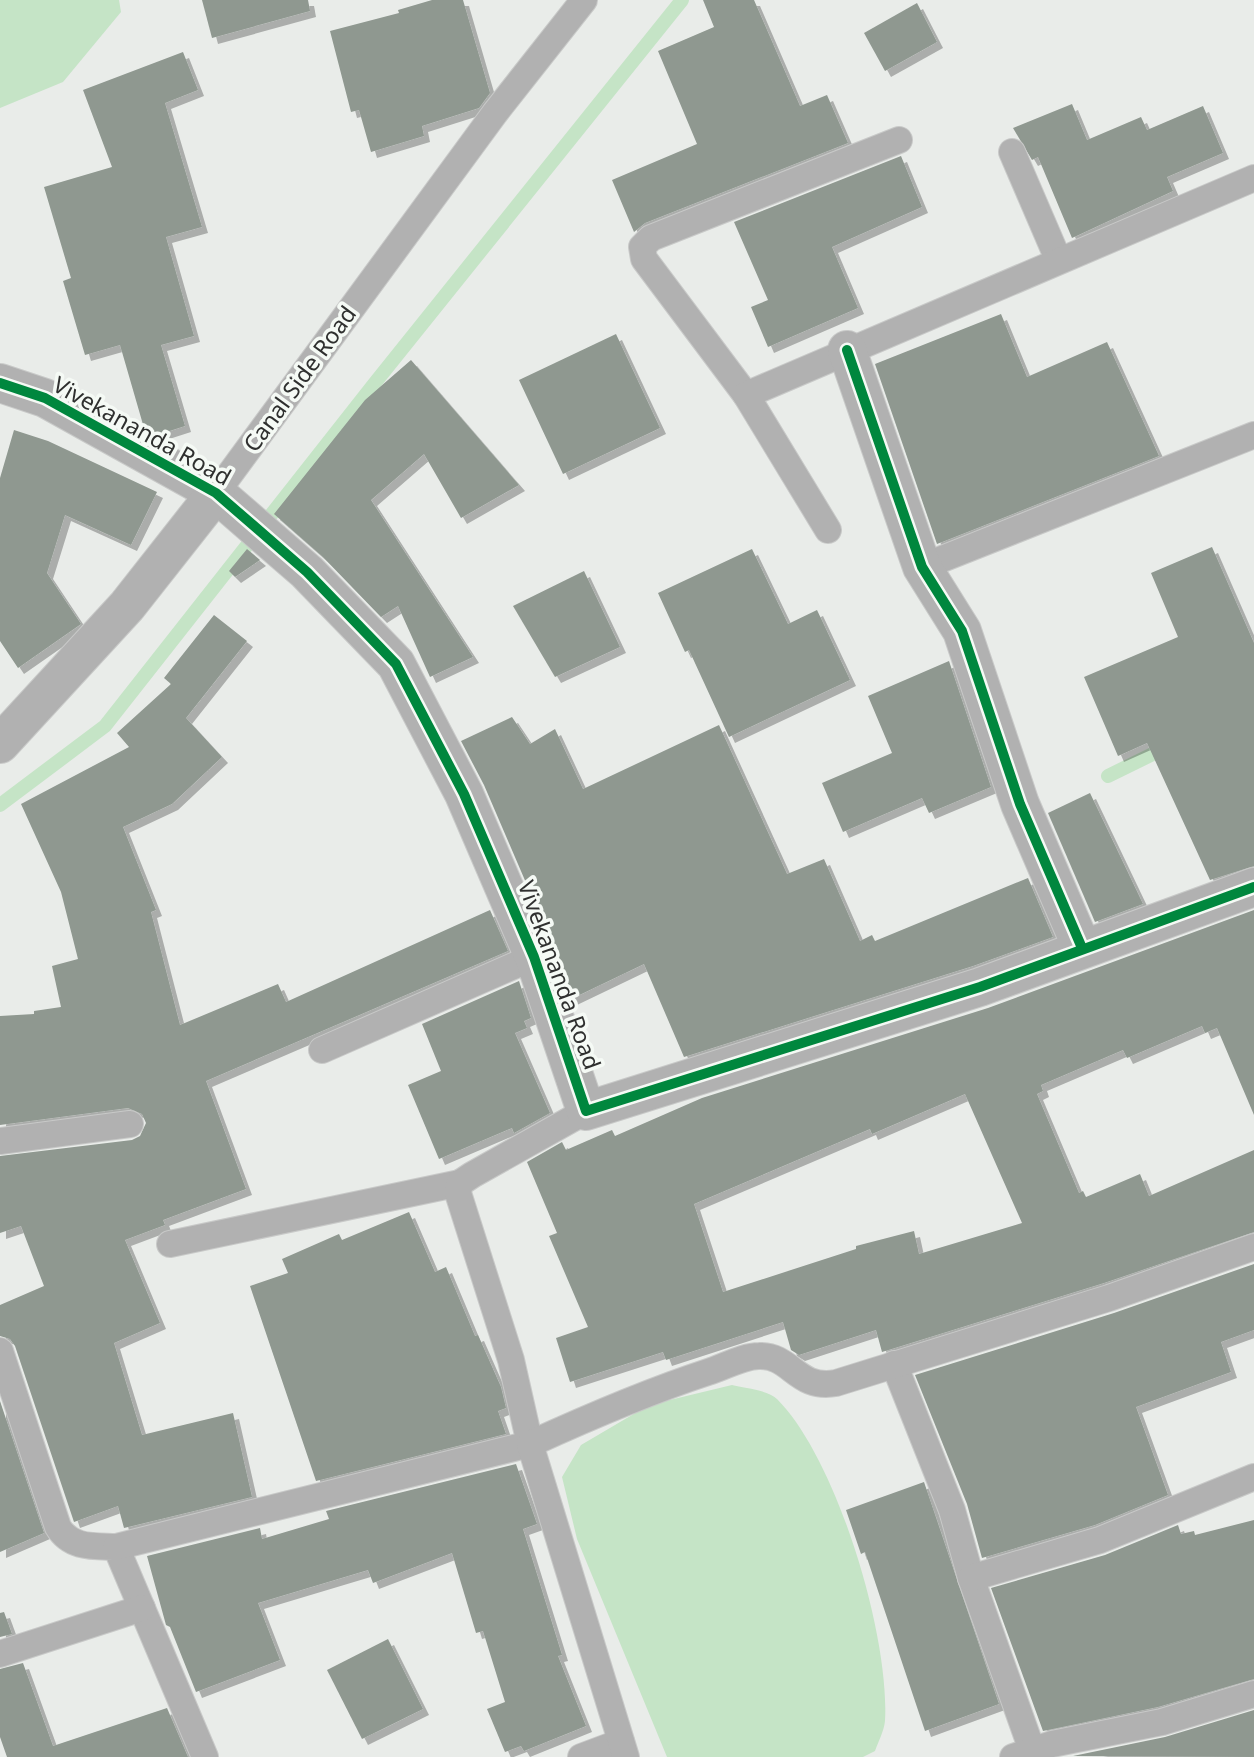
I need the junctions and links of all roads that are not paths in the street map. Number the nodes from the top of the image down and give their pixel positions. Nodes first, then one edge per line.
1 (584, 0) edge
2 (899, 140) dead end
3 (1012, 152) dead end
4 (1254, 178) edge
5 (1058, 259) junction
6 (847, 350) junction
7 (0, 383) edge
8 (746, 395) junction
9 (1254, 435) edge
10 (223, 499) junction
11 (828, 530) dead end
12 (922, 567) junction
13 (0, 744) edge
14 (1254, 887) edge
15 (1082, 948) junction
16 (534, 957) junction
17 (322, 1049) dead end
18 (586, 1111) junction
19 (130, 1124) dead end
20 (0, 1141) edge
21 (460, 1183) junction
22 (170, 1244) dead end
23 (1254, 1247) edge
24 (0, 1351) edge
25 (894, 1364) junction
26 (530, 1444) junction
27 (1254, 1477) edge
28 (117, 1547) junction
29 (971, 1578) junction
30 (142, 1608) junction
31 (0, 1654) edge
32 (1254, 1695) edge
33 (624, 1749) edge
34 (1039, 1752) edge
35 (205, 1757) edge
36 (582, 1757) edge

1 - 10 lane, Canal Side Road
2 - 8 lane
3 - 5 lane
4 - 5 lane
5 - 6 lane
6 - 8 lane
6 - 12 street
7 - 10 street, Vivekananda Road
8 - 11 lane
9 - 12 lane
10 - 13 street, Canal Side Road
10 - 16 street, Vivekananda Road
12 - 15 street
14 - 15 street
15 - 18 street
16 - 17 lane
16 - 18 street, Vivekananda Road
18 - 21 lane
19 - 20 lane
21 - 22 lane
21 - 26 lane
23 - 25 lane
24 - 28 lane
25 - 26 lane
25 - 29 lane
26 - 28 lane
26 - 33 lane
27 - 29 lane
28 - 30 lane
29 - 34 lane
30 - 31 lane
30 - 35 lane
32 - 34 lane
33 - 36 lane

